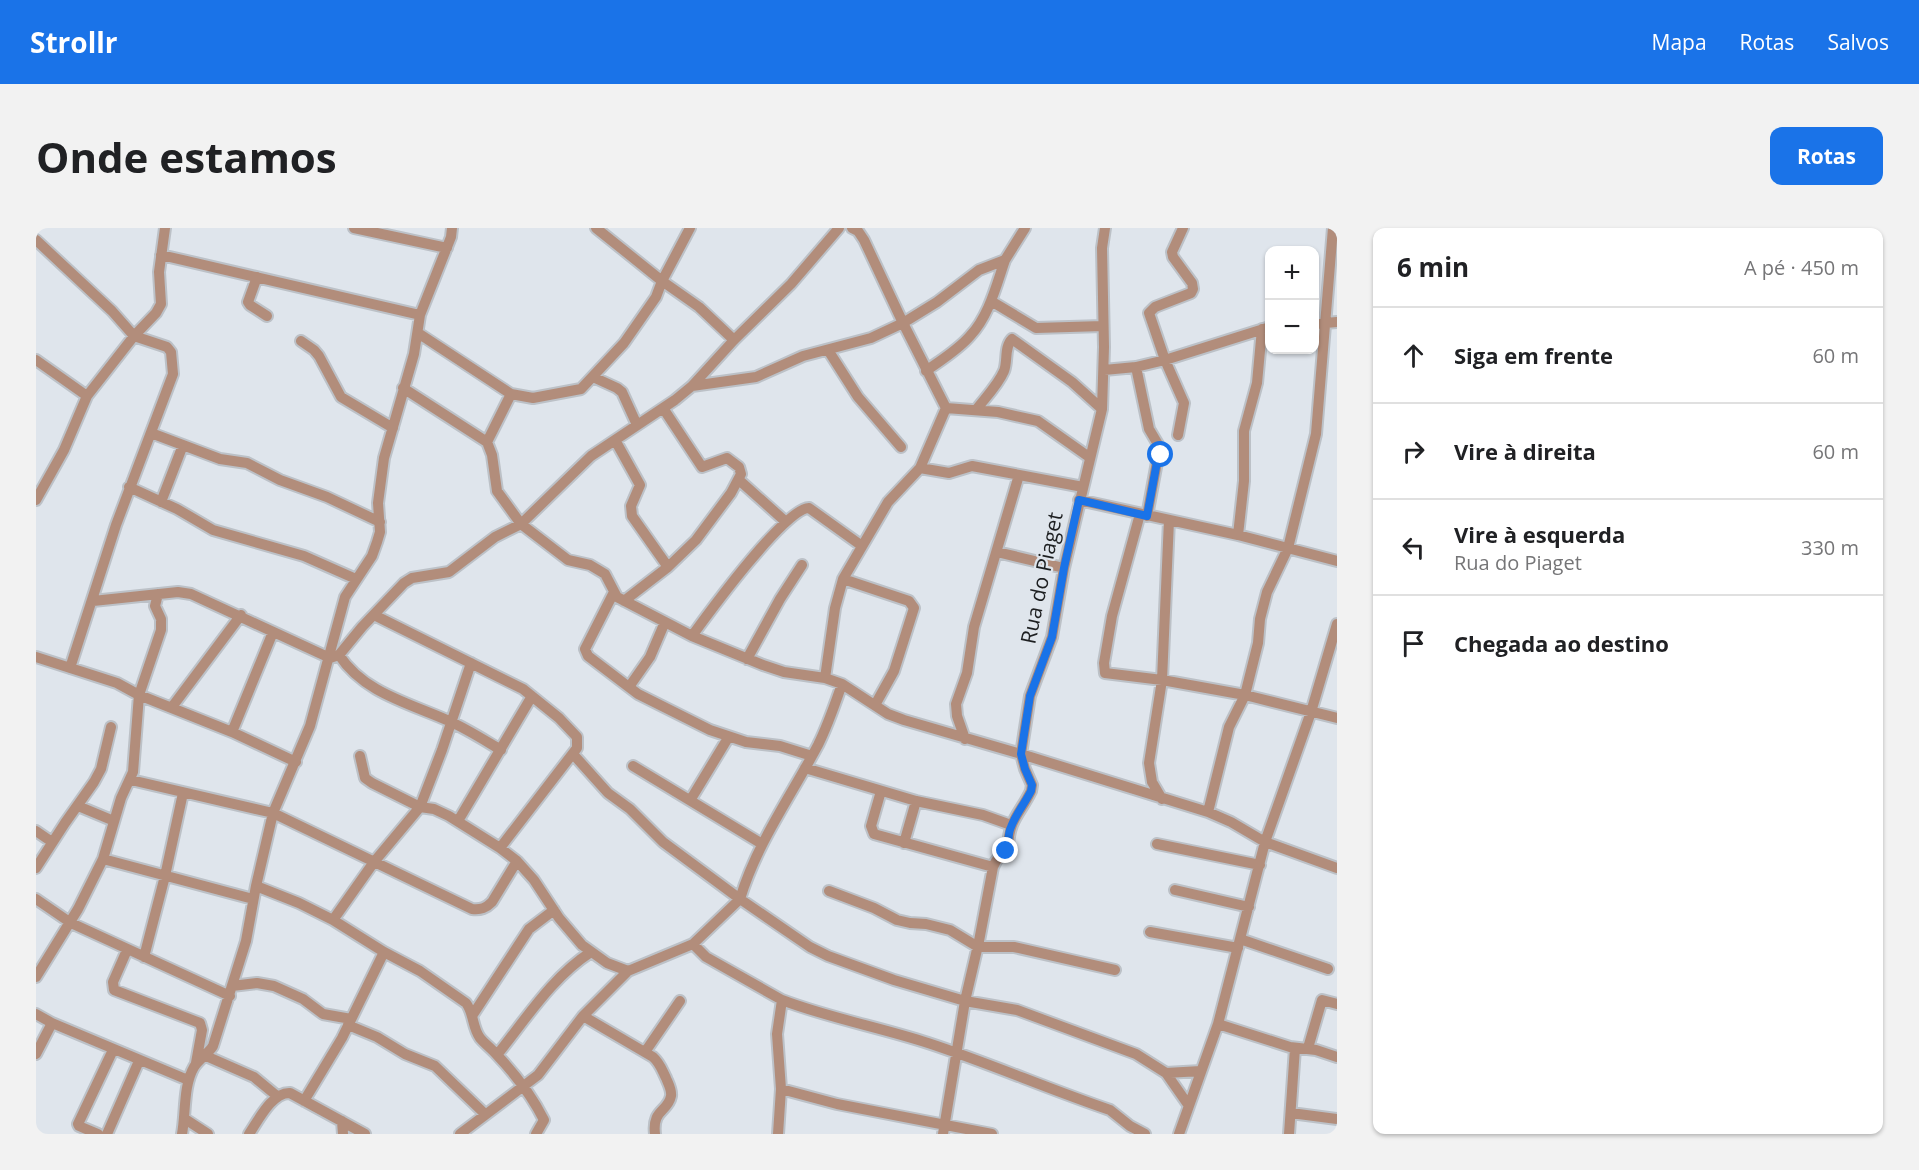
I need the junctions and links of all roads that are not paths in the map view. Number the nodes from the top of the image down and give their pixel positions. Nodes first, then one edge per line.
1 (165, 228) edge
2 (354, 228) edge
3 (452, 228) edge
4 (596, 228) edge
5 (690, 228) edge
6 (839, 228) edge
7 (852, 228) edge
8 (1024, 228) edge
9 (1105, 228) edge
10 (1183, 228) edge
11 (1334, 228) edge
12 (610, 232) edge
13 (36, 240) edge
14 (447, 248) junction
15 (161, 255) junction
16 (1005, 260) junction
17 (257, 277) junction
18 (662, 281) junction
19 (991, 301) junction
20 (420, 315) junction
21 (267, 316) dead end
22 (903, 323) junction
23 (1326, 323) edge
24 (1103, 326) junction
25 (1265, 328) edge
26 (418, 333) junction
27 (1265, 334) edge
28 (134, 336) junction
29 (734, 340) junction
30 (301, 341) dead end
31 (828, 350) junction
32 (36, 360) edge
33 (1165, 360) junction
34 (1136, 367) junction
35 (1104, 370) junction
36 (926, 371) junction
37 (593, 377) junction
38 (692, 386) junction
39 (403, 388) junction
40 (511, 394) junction
41 (87, 396) junction
42 (663, 408) junction
43 (946, 408) junction
44 (1102, 409) junction
45 (976, 410) junction
46 (637, 425) junction
47 (393, 428) junction
48 (151, 433) junction
49 (1178, 435) dead end
50 (615, 440) junction
51 (487, 442) junction
52 (183, 445) junction
53 (900, 447) dead end
54 (1089, 457) junction
55 (920, 468) junction
56 (1019, 475) junction
57 (739, 480) junction
58 (39, 487) edge
59 (129, 487) junction
60 (1083, 487) junction
61 (36, 500) edge
62 (1079, 500) junction
63 (160, 502) junction
64 (1143, 515) junction
65 (1169, 520) junction
66 (380, 522) junction
67 (786, 522) junction
68 (521, 524) junction
69 (1238, 535) junction
70 (862, 546) junction
71 (1288, 548) junction
72 (997, 552) junction
73 (1337, 561) edge
74 (802, 565) dead end
75 (668, 567) junction
76 (1064, 568) junction
77 (356, 579) junction
78 (843, 579) junction
79 (614, 592) junction
80 (158, 594) junction
81 (93, 601) junction
82 (624, 601) junction
83 (241, 615) junction
84 (374, 615) junction
85 (665, 622) junction
86 (1337, 624) edge
87 (273, 632) junction
88 (692, 636) junction
89 (36, 657) edge
90 (334, 657) junction
91 (747, 659) junction
92 (471, 663) junction
93 (70, 668) junction
94 (825, 678) junction
95 (1162, 680) junction
96 (842, 684) junction
97 (629, 687) junction
98 (139, 695) junction
99 (1245, 695) junction
100 (532, 696) junction
101 (875, 705) junction
102 (172, 707) junction
103 (1311, 712) junction
104 (1337, 718) edge
105 (451, 722) junction
106 (111, 727) dead end
107 (710, 730) junction
108 (232, 732) junction
109 (728, 738) junction
110 (965, 739) junction
111 (501, 750) junction
112 (718, 753) junction
113 (573, 754) junction
114 (1021, 754) junction
115 (360, 756) dead end
116 (812, 756) junction
117 (296, 762) junction
118 (633, 766) dead end
119 (805, 768) junction
120 (130, 780) junction
121 (881, 791) junction
122 (183, 793) junction
123 (691, 799) junction
124 (1162, 799) junction
125 (916, 801) junction
126 (78, 806) junction
127 (420, 807) junction
128 (1208, 812) junction
129 (273, 813) junction
130 (114, 821) junction
131 (458, 821) junction
132 (1011, 825) junction
133 (36, 831) edge
134 (52, 842) junction
135 (1265, 842) junction
136 (904, 843) junction
137 (762, 844) junction
138 (1157, 844) dead end
139 (500, 848) junction
140 (103, 859) junction
141 (517, 861) junction
142 (374, 862) junction
143 (1260, 865) junction
144 (993, 867) junction
145 (36, 868) edge
146 (1337, 868) edge
147 (165, 876) junction
148 (256, 886) junction
149 (829, 891) dead end
150 (1175, 891) dead end
151 (253, 898) junction
152 (36, 899) edge
153 (740, 899) junction
154 (1249, 907) junction
155 (554, 910) junction
156 (333, 920) junction
157 (70, 922) junction
158 (1150, 932) dead end
159 (693, 944) junction
160 (1239, 944) junction
161 (978, 947) junction
162 (127, 950) junction
163 (384, 952) junction
164 (591, 952) junction
165 (144, 957) junction
166 (1328, 969) dead end
167 (1114, 970) dead end
168 (627, 971) junction
169 (36, 977) edge
170 (231, 991) junction
171 (782, 1000) junction
172 (680, 1001) dead end
173 (965, 1001) junction
174 (1337, 1004) edge
175 (36, 1014) edge
176 (472, 1016) junction
177 (583, 1016) junction
178 (350, 1022) junction
179 (52, 1023) junction
180 (1218, 1024) junction
181 (1295, 1048) junction
182 (1308, 1048) junction
183 (113, 1050) junction
184 (645, 1052) junction
185 (956, 1053) junction
186 (36, 1054) edge
187 (497, 1055) junction
188 (206, 1056) junction
189 (1337, 1057) edge
190 (140, 1061) junction
191 (196, 1064) junction
192 (1201, 1071) junction
193 (1166, 1073) junction
194 (188, 1080) junction
195 (523, 1087) junction
196 (781, 1089) junction
197 (278, 1096) junction
198 (304, 1101) junction
199 (1189, 1106) junction
200 (1291, 1113) junction
201 (485, 1114) junction
202 (184, 1119) junction
203 (1337, 1119) edge
204 (342, 1121) junction
205 (944, 1129) edge
206 (1183, 1133) edge
207 (98, 1134) edge
208 (107, 1134) edge
209 (182, 1134) edge
210 (208, 1134) edge
211 (249, 1134) edge
212 (343, 1134) edge
213 (366, 1134) edge
214 (460, 1134) edge
215 (536, 1134) edge
216 (655, 1134) edge
217 (778, 1134) edge
218 (992, 1134) edge
219 (1145, 1134) edge
220 (1289, 1134) edge

1 - 15 street
2 - 14 street
3 - 14 street
4 - 12 street
5 - 18 street
6 - 29 street
7 - 22 street
8 - 16 street
9 - 24 street, Rua do Piaget
10 - 33 street
11 - 23 street
12 - 18 street
13 - 28 street
14 - 20 street
15 - 17 street
15 - 28 street
16 - 19 street
16 - 22 street
17 - 20 street
17 - 21 street
18 - 29 street
18 - 37 street
19 - 24 street
19 - 36 street
20 - 26 street
22 - 31 street
22 - 36 street
23 - 71 street
24 - 35 street, Rua do Piaget
25 - 33 street
26 - 39 street
26 - 40 street
27 - 69 street
28 - 41 street
28 - 48 street
29 - 38 street
30 - 47 street
31 - 38 street
31 - 53 street
32 - 41 street
33 - 34 street
33 - 49 street
34 - 35 street
34 - 64 street
35 - 44 street, Rua do Piaget
36 - 43 street
37 - 40 street
37 - 46 street
38 - 42 street
39 - 47 street
39 - 51 street
40 - 51 street
41 - 58 street
42 - 46 street
42 - 57 street
43 - 45 street
43 - 55 street
44 - 45 street
44 - 54 street, Rua do Piaget
45 - 54 street
46 - 50 street
47 - 66 street
48 - 52 street
48 - 59 street
50 - 68 street
50 - 75 street
51 - 68 street
52 - 63 street
52 - 66 street
54 - 60 street, Rua do Piaget
55 - 56 street
55 - 70 street
56 - 60 street
56 - 72 street
57 - 67 street
57 - 75 street
58 - 61 street
59 - 63 street
59 - 81 street
60 - 62 street, Rua do Piaget
62 - 64 street
62 - 76 street, Rua do Piaget
63 - 77 street
64 - 65 street
64 - 95 street
65 - 69 street
65 - 95 street
66 - 77 street
67 - 70 street
67 - 88 street
68 - 79 street
68 - 84 street
69 - 71 street
70 - 78 street
71 - 73 street
71 - 99 street
72 - 76 street
72 - 110 street
74 - 91 street
75 - 82 street
76 - 114 street, Rua do Piaget
77 - 90 street
78 - 94 street
78 - 101 street
79 - 82 street
79 - 97 street
80 - 81 street
80 - 83 street
80 - 98 street
81 - 93 street
82 - 85 street
83 - 87 street
83 - 102 street
84 - 90 street
84 - 92 street
85 - 88 street
85 - 97 street
86 - 103 street
87 - 90 street
87 - 108 street
88 - 91 street
89 - 93 street
90 - 105 street
90 - 117 street
91 - 94 street
92 - 100 street
92 - 105 street
93 - 98 street
94 - 96 street
95 - 99 street
95 - 124 street
96 - 101 street
96 - 116 street
97 - 107 street
98 - 102 street
98 - 120 street
99 - 103 street
99 - 128 street
100 - 111 street
100 - 113 street
101 - 110 street
102 - 108 street
103 - 104 street
103 - 135 street
105 - 111 street
105 - 127 street
106 - 126 street
107 - 109 street
107 - 112 street
108 - 117 street
109 - 112 street
109 - 116 street
110 - 114 street
111 - 131 street
112 - 123 street
113 - 139 street
113 - 153 street
114 - 124 street
114 - 132 street, Rua do Piaget
115 - 127 street
116 - 119 street
117 - 129 street
118 - 123 street
119 - 121 street
119 - 137 street
120 - 122 street
120 - 130 street
121 - 125 street
121 - 136 street
122 - 129 street
122 - 147 street
123 - 137 street
124 - 128 street
125 - 132 street
125 - 136 street
126 - 130 street
126 - 134 street
127 - 131 street
127 - 142 street
128 - 135 street
129 - 142 street
129 - 148 street
130 - 140 street
131 - 139 street
132 - 144 street, Rua do Piaget
133 - 134 street
134 - 145 street
135 - 143 street
135 - 146 street
136 - 144 street
137 - 153 street
138 - 143 street
139 - 141 street
140 - 147 street
140 - 157 street
141 - 142 street
141 - 155 street
142 - 156 street
143 - 154 street
144 - 161 street, Rua do Piaget
147 - 151 street
147 - 165 street
148 - 151 street
148 - 156 street
149 - 161 street
150 - 154 street
151 - 170 street
152 - 157 street
153 - 159 street
153 - 173 street
154 - 160 street
155 - 164 street
155 - 176 street
156 - 163 street
157 - 162 street
157 - 169 street
158 - 160 street
159 - 168 street
159 - 171 street
160 - 166 street
160 - 180 street
161 - 167 street
161 - 173 street, Rua do Piaget
162 - 165 street
162 - 191 street
163 - 176 street
163 - 178 street
164 - 168 street
164 - 187 street
165 - 170 street
168 - 177 street
170 - 178 street
170 - 188 street
171 - 185 street
171 - 196 street
172 - 184 street
173 - 185 street, Rua do Piaget
173 - 193 street
174 - 182 street
175 - 179 street
176 - 187 street
177 - 184 street
177 - 195 street
178 - 198 street
178 - 201 street
179 - 183 street
179 - 186 street
180 - 181 street
180 - 192 street
181 - 182 street
181 - 200 street
182 - 189 street
183 - 190 street
183 - 207 street
184 - 216 street
185 - 205 street, Rua do Piaget
185 - 219 street
187 - 195 street
188 - 191 street
188 - 197 street
190 - 194 street
190 - 208 street
191 - 194 street
192 - 193 street
192 - 199 street
193 - 199 street
194 - 202 street
195 - 201 street
195 - 215 street
196 - 205 street
196 - 217 street
197 - 198 street
197 - 211 street
198 - 204 street
199 - 206 street
200 - 203 street
200 - 220 street
201 - 214 street
202 - 209 street
202 - 210 street
204 - 212 street
204 - 213 street
205 - 218 street

